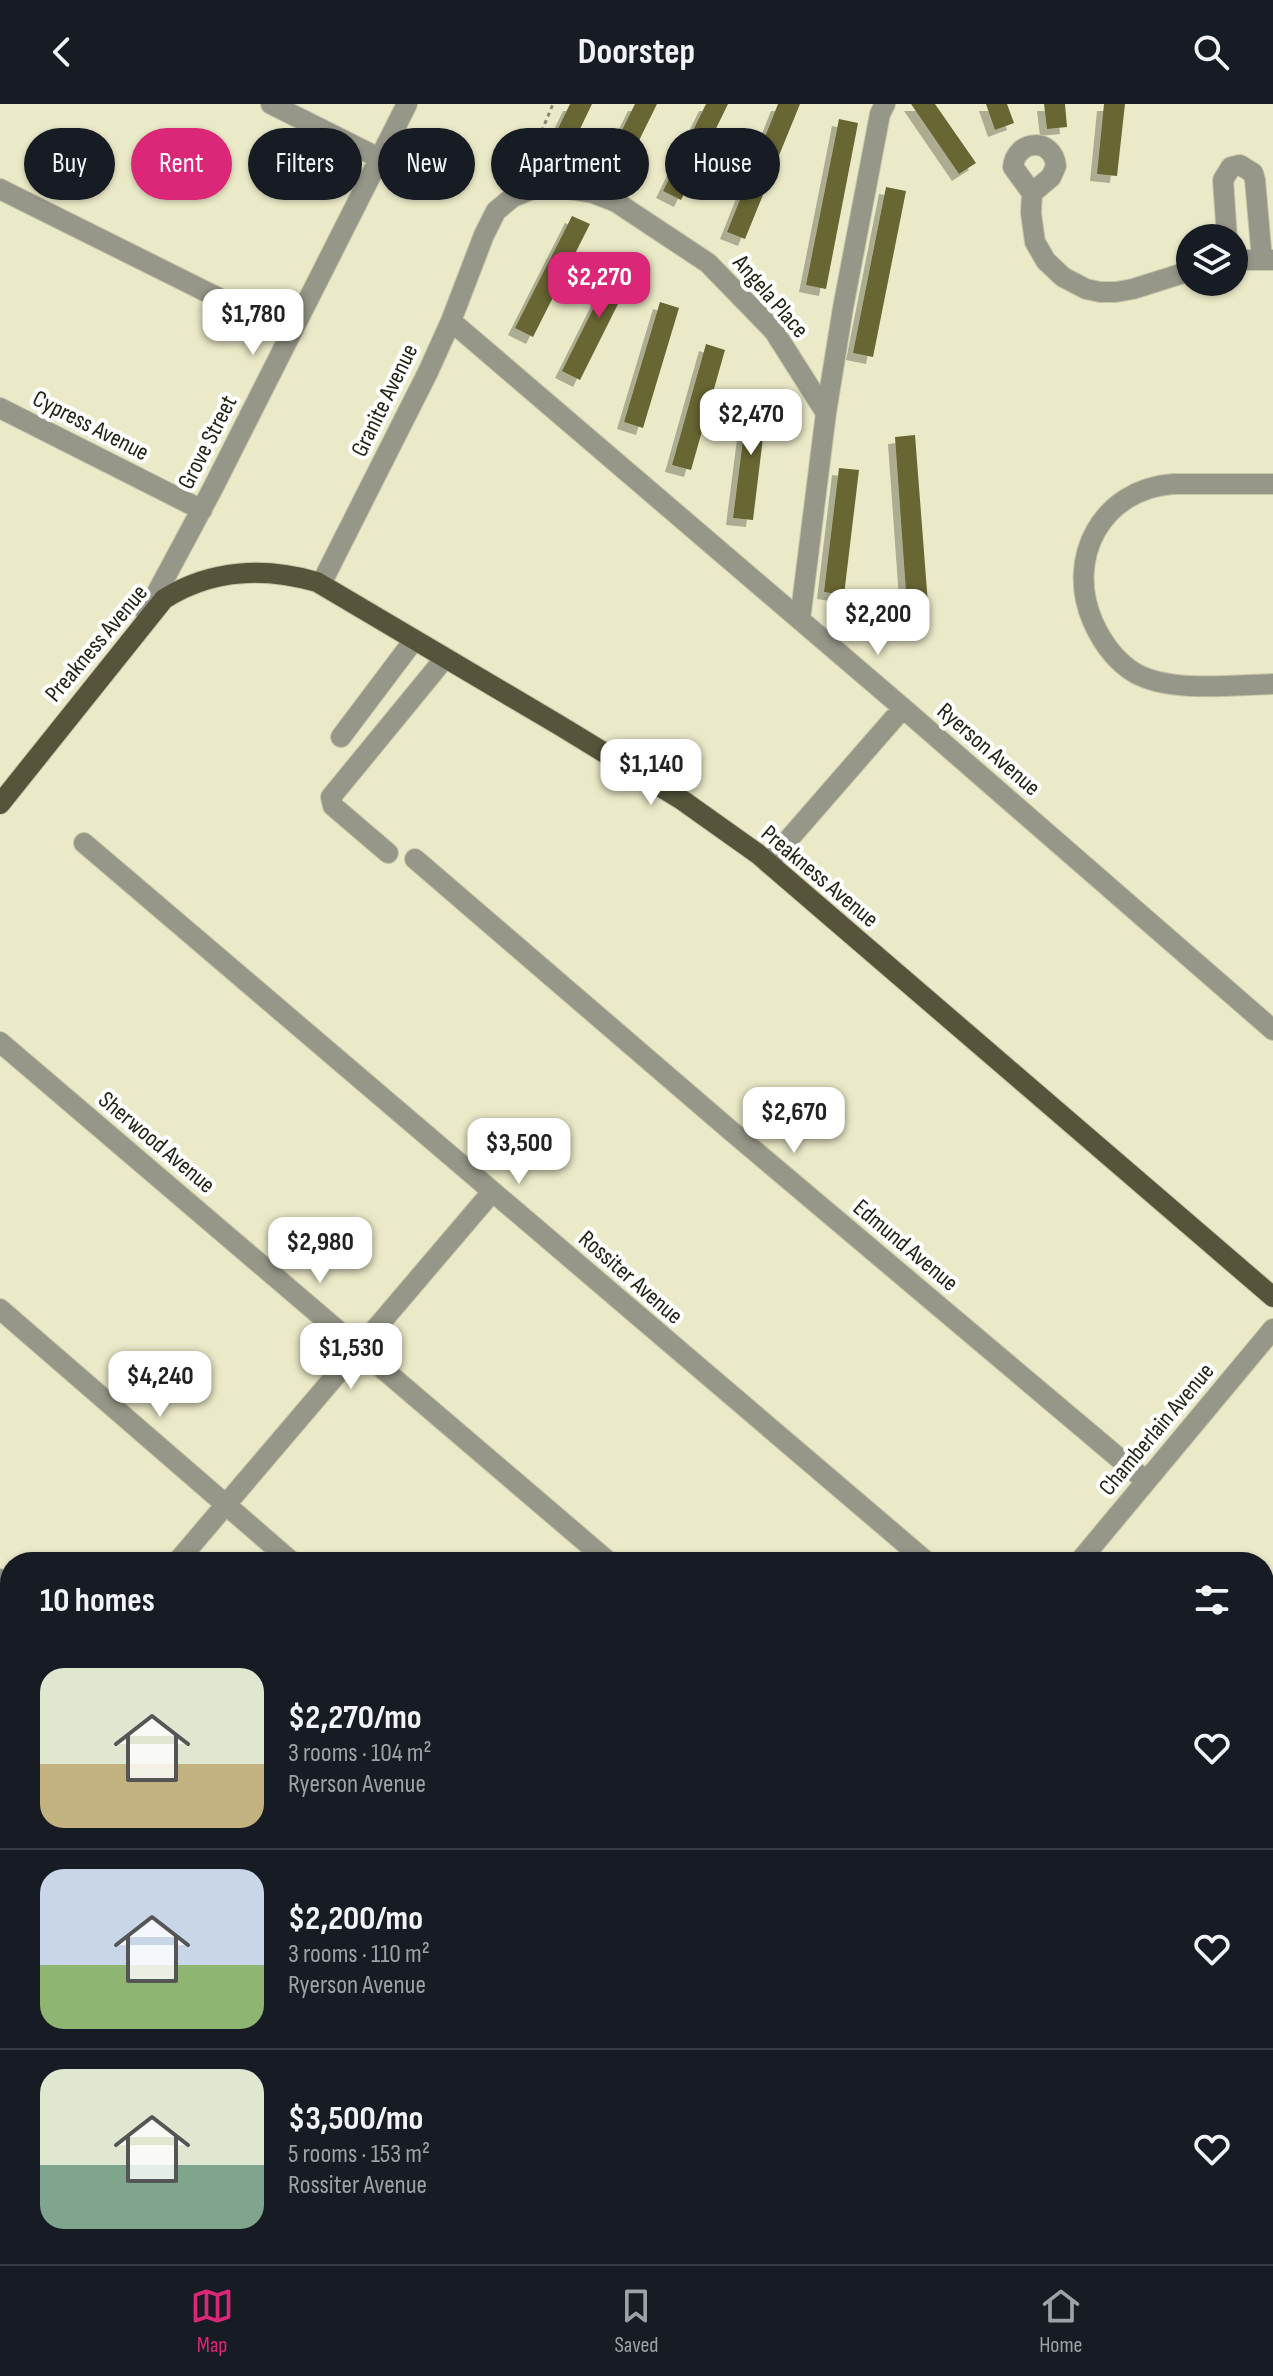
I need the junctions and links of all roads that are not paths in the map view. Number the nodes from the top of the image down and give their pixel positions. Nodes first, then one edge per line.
1 (271, 104) edge
2 (407, 104) edge
3 (885, 104) edge
4 (395, 128) edge
5 (378, 158) edge
6 (378, 160) edge
7 (0, 189) edge
8 (1032, 193) dead end
9 (1226, 224) edge
10 (484, 235) joint
11 (1268, 259) edge
12 (1248, 260) edge
13 (1176, 275) edge
14 (451, 321) junction
15 (289, 333) junction
16 (0, 408) edge
17 (826, 413) junction
18 (1273, 484) edge
19 (202, 510) junction
20 (321, 584) junction
21 (800, 620) junction
22 (137, 630) junction
23 (414, 640) junction
24 (445, 658) junction
25 (1273, 684) edge
26 (903, 708) junction
27 (341, 737) dead end
28 (0, 804) edge
29 (84, 843) dead end
30 (388, 853) dead end
31 (415, 859) dead end
32 (768, 863) junction
33 (1273, 1030) edge
34 (0, 1042) edge
35 (492, 1192) junction
36 (1273, 1297) edge
37 (0, 1309) edge
38 (1273, 1329) edge
39 (358, 1349) junction
40 (1146, 1481) junction
41 (225, 1505) junction
42 (185, 1552) edge
43 (280, 1552) edge
44 (597, 1552) edge
45 (915, 1552) edge
46 (1087, 1552) edge

1 - 5 street
2 - 4 street, Grove Street
3 - 17 street
6 - 15 street, Grove Street
7 - 15 street
8 - 13 street
9 - 11 street
10 - 14 street, Granite Avenue
10 - 17 street, Angela Place
11 - 12 street
14 - 20 street, Granite Avenue
14 - 21 street, Ryerson Avenue
15 - 19 street, Grove Street
16 - 19 street, Cypress Avenue
17 - 21 street
18 - 25 street
19 - 22 street, Grove Street
20 - 22 main road, Preakness Avenue
20 - 23 main road, Preakness Avenue
21 - 26 street, Ryerson Avenue
22 - 28 main road, Preakness Avenue
23 - 24 main road, Preakness Avenue
23 - 27 street
24 - 30 street
24 - 32 main road, Preakness Avenue
26 - 32 street
26 - 33 street, Ryerson Avenue
29 - 35 street, Rossiter Avenue
31 - 40 street, Edmund Avenue
32 - 36 main road, Preakness Avenue
34 - 39 street, Sherwood Avenue
35 - 39 street
35 - 45 street, Rossiter Avenue
37 - 41 street
38 - 40 street, Chamberlain Avenue
39 - 41 street
39 - 44 street, Sherwood Avenue
40 - 46 street, Chamberlain Avenue
41 - 42 street
41 - 43 street

